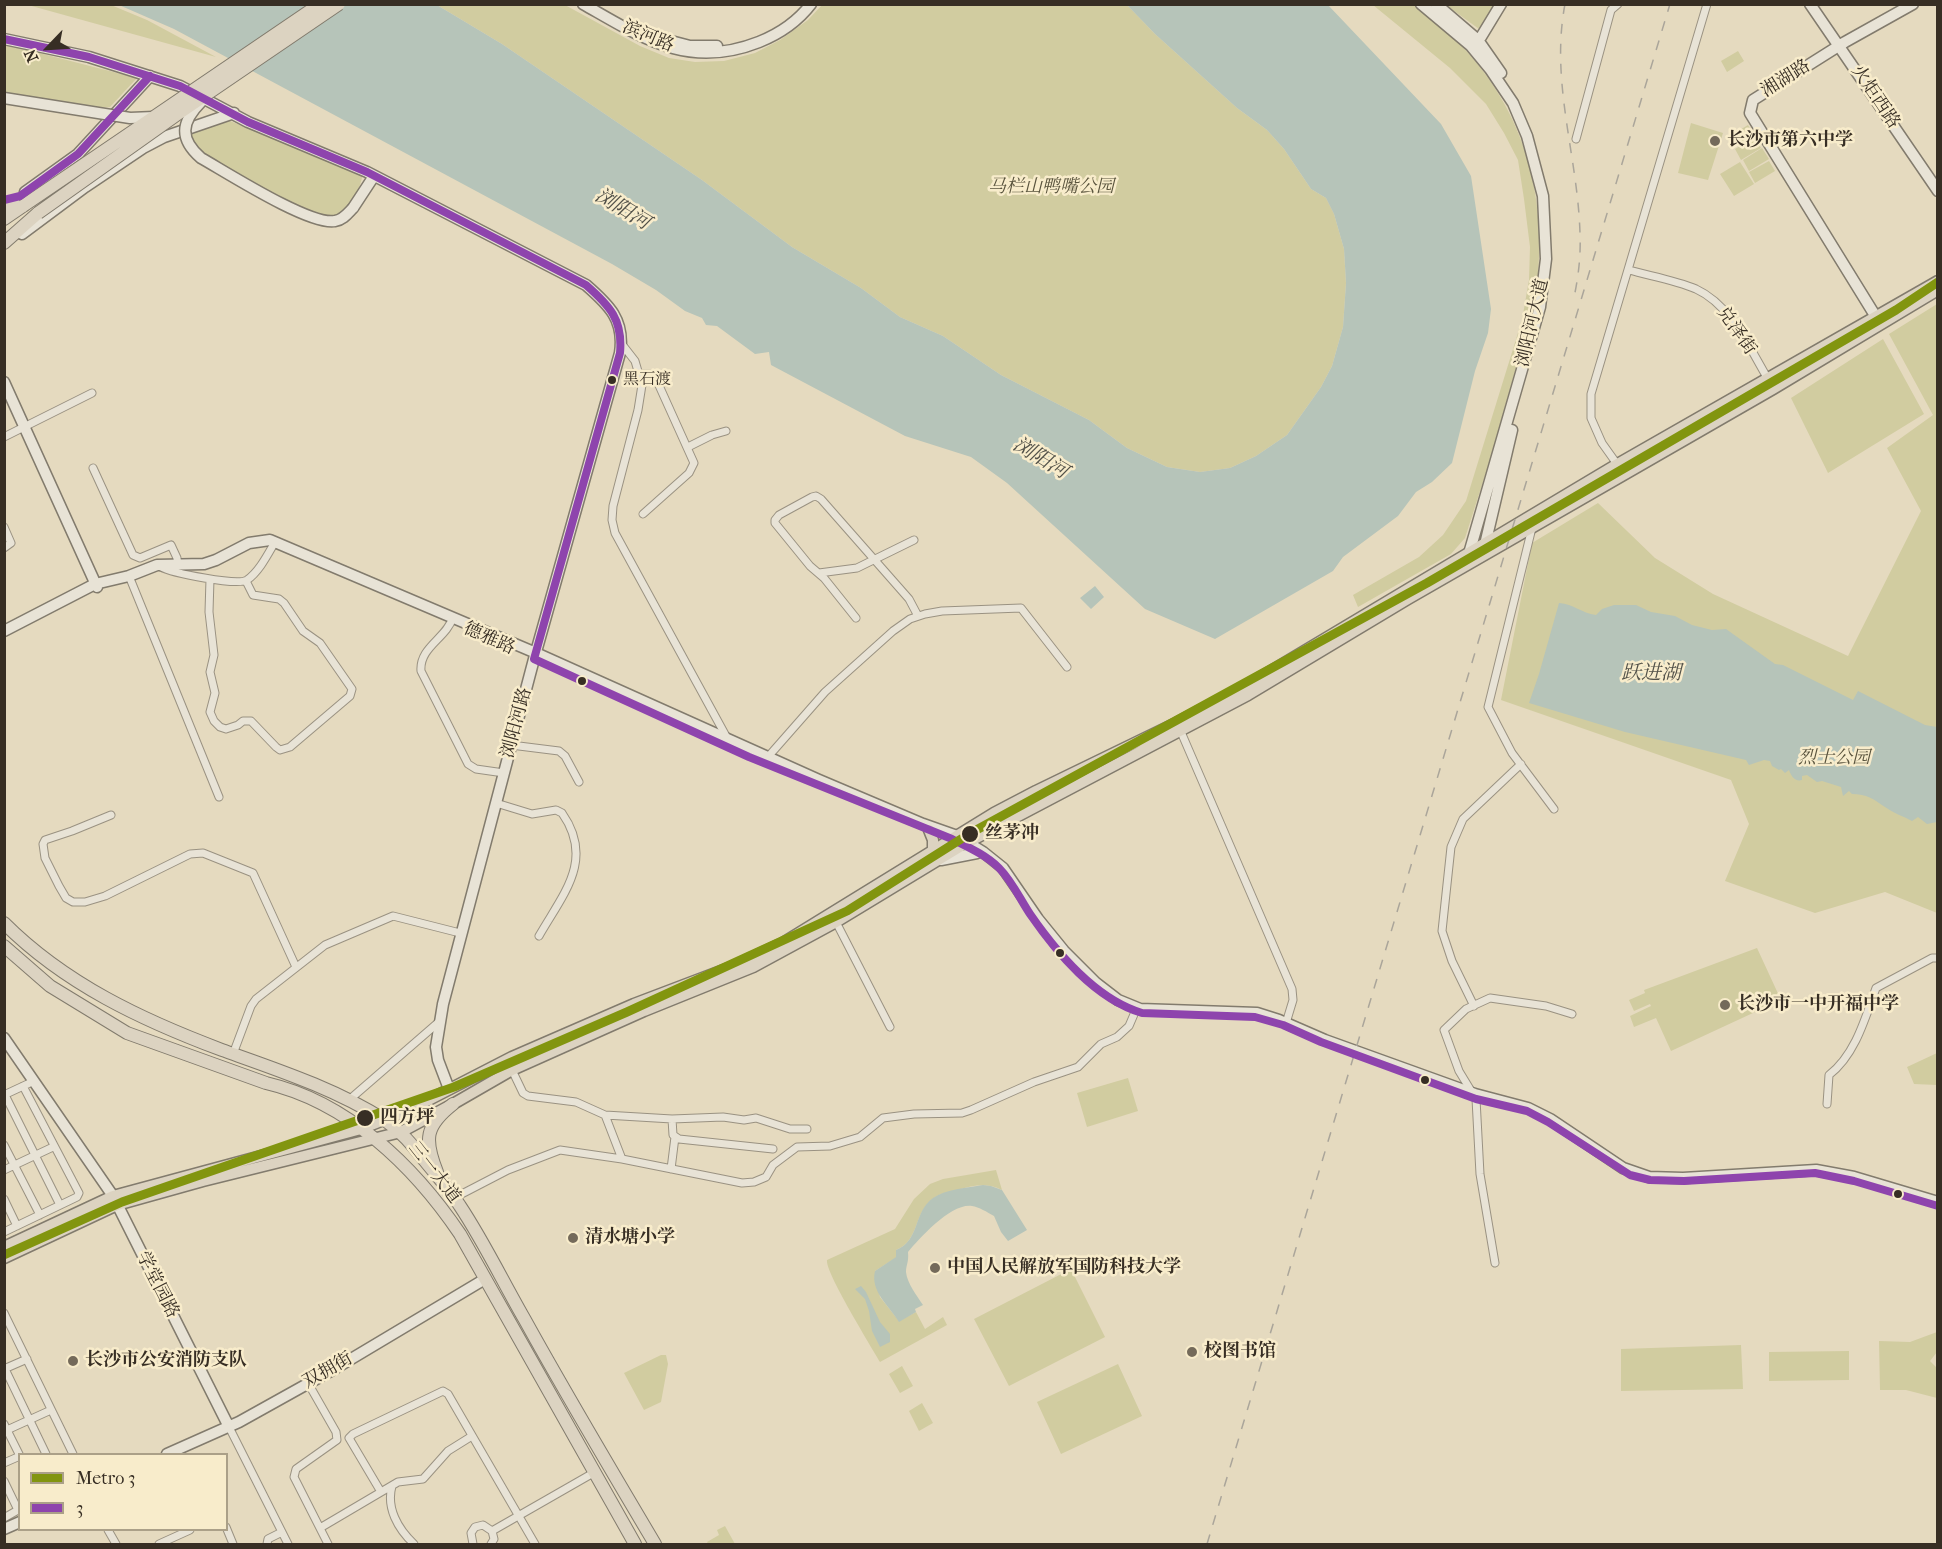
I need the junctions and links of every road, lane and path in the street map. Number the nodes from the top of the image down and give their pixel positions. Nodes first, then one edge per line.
1 (320, 4) edge
2 (339, 4) edge
3 (583, 4) edge
4 (597, 4) edge
5 (801, 4) edge
6 (811, 4) edge
7 (1421, 4) edge
8 (1436, 4) edge
9 (1501, 4) edge
10 (1618, 4) edge
11 (1707, 4) edge
12 (1810, 4) edge
13 (1817, 4) edge
14 (1909, 5) edge
15 (4, 39) edge
16 (1474, 43) junction
17 (1842, 44) junction
18 (150, 76) junction
19 (210, 93) junction
20 (4, 98) edge
21 (234, 113) junction
22 (154, 117) junction
23 (1576, 139) dead end
24 (119, 141) junction
25 (374, 176) junction
26 (1938, 180) edge
27 (1938, 191) edge
28 (4, 200) edge
29 (4, 206) edge
30 (23, 206) junction
31 (4, 213) edge
32 (38, 213) junction
33 (4, 219) edge
34 (4, 236) edge
35 (4, 245) edge
36 (1629, 270) junction
37 (1938, 281) edge
38 (1938, 290) edge
39 (1876, 318) junction
40 (621, 343) junction
41 (640, 374) junction
42 (1768, 378) junction
43 (4, 382) edge
44 (92, 393) dead end
45 (26, 427) junction
46 (726, 431) dead end
47 (4, 437) edge
48 (688, 447) junction
49 (1617, 464) junction
50 (93, 468) dead end
51 (643, 514) dead end
52 (4, 527) edge
53 (1532, 528) junction
54 (914, 540) dead end
55 (273, 544) junction
56 (1486, 544) junction
57 (4, 548) edge
58 (1476, 554) junction
59 (875, 560) junction
60 (160, 567) junction
61 (178, 567) junction
62 (819, 573) junction
63 (130, 577) junction
64 (210, 579) junction
65 (246, 580) junction
66 (96, 586) junction
67 (918, 616) junction
68 (856, 618) dead end
69 (452, 620) junction
70 (4, 632) edge
71 (535, 656) junction
72 (1067, 667) dead end
73 (1181, 732) junction
74 (728, 741) junction
75 (512, 745) junction
76 (767, 758) junction
77 (1521, 764) junction
78 (504, 773) junction
79 (579, 782) dead end
80 (219, 797) dead end
81 (496, 803) junction
82 (1554, 808) dead end
83 (111, 815) dead end
84 (929, 830) junction
85 (960, 841) junction
86 (977, 853) junction
87 (935, 856) junction
88 (836, 922) junction
89 (4, 923) edge
90 (460, 933) junction
91 (539, 936) dead end
92 (5, 947) edge
93 (1938, 958) edge
94 (296, 967) junction
95 (1474, 1006) junction
96 (1136, 1012) junction
97 (1572, 1014) dead end
98 (440, 1021) junction
99 (1286, 1023) junction
100 (890, 1028) dead end
101 (4, 1038) edge
102 (233, 1054) junction
103 (512, 1070) junction
104 (34, 1081) junction
105 (4, 1083) edge
106 (23, 1086) junction
107 (449, 1089) junction
108 (6, 1094) edge
109 (1476, 1096) junction
110 (349, 1100) junction
111 (453, 1104) junction
112 (1827, 1104) dead end
113 (605, 1115) junction
114 (672, 1119) junction
115 (385, 1120) junction
116 (361, 1129) junction
117 (807, 1129) dead end
118 (401, 1132) junction
119 (675, 1137) junction
120 (374, 1139) junction
121 (4, 1145) edge
122 (53, 1147) dead end
123 (772, 1149) dead end
124 (35, 1155) junction
125 (622, 1159) junction
126 (15, 1165) junction
127 (671, 1169) junction
128 (4, 1170) edge
129 (440, 1179) junction
130 (454, 1198) junction
131 (4, 1199) edge
132 (115, 1200) junction
133 (1938, 1204) edge
134 (60, 1205) junction
135 (40, 1215) junction
136 (17, 1226) junction
137 (4, 1232) edge
138 (4, 1247) edge
139 (4, 1258) edge
140 (1495, 1263) dead end
141 (485, 1279) junction
142 (4, 1313) edge
143 (27, 1359) junction
144 (5, 1368) edge
145 (308, 1383) junction
146 (51, 1410) junction
147 (29, 1420) junction
148 (6, 1427) edge
149 (229, 1427) junction
150 (337, 1436) junction
151 (472, 1436) junction
152 (349, 1438) junction
153 (19, 1453) edge
154 (45, 1453) edge
155 (72, 1453) edge
156 (171, 1453) edge
157 (18, 1457) edge
158 (4, 1464) edge
159 (595, 1472) junction
160 (4, 1481) edge
161 (392, 1486) junction
162 (381, 1492) junction
163 (518, 1516) junction
164 (4, 1518) edge
165 (18, 1523) edge
166 (320, 1528) junction
167 (4, 1529) edge
168 (109, 1531) edge
169 (188, 1531) edge
170 (228, 1531) edge
171 (492, 1531) junction
172 (282, 1532) junction
173 (635, 1544) edge
174 (116, 1545) edge
175 (159, 1545) edge
176 (233, 1545) edge
177 (267, 1545) edge
178 (288, 1545) edge
179 (328, 1545) edge
180 (414, 1545) edge
181 (473, 1545) edge
182 (491, 1545) edge
183 (535, 1545) edge
184 (655, 1545) edge

1 - 22 highway, bridge
2 - 19 highway, bridge
3 - 6 street, 滨河路
4 - 5 street, 滨河路
7 - 16 street, 浏阳河大道
8 - 16 street, 浏阳河大道
9 - 16 street
10 - 23 street
11 - 36 street
12 - 17 street, 火炬西路
13 - 17 street, 火炬西路
14 - 17 street, 湘湖路
15 - 18 street, 浏阳河路
16 - 56 street, 浏阳河大道
16 - 58 street, 浏阳河大道
17 - 26 street, 火炬西路
17 - 27 street, 火炬西路
17 - 39 street, 湘湖路
18 - 21 street, 浏阳河路
18 - 28 street
19 - 25 street, bridge
19 - 32 highway, bridge
20 - 22 street, bridge
21 - 25 street, 浏阳河路
21 - 35 street
22 - 24 highway, bridge
24 - 29 highway, bridge
24 - 30 highway, bridge
25 - 40 street, 浏阳河路
30 - 31 highway
30 - 33 highway
32 - 34 highway
32 - 35 highway
36 - 42 street, 兑泽街
36 - 49 street
37 - 39 main road
38 - 53 main road
39 - 42 main road
40 - 41 street
40 - 71 street, 浏阳河路
41 - 48 street
41 - 74 street
42 - 49 main road
43 - 45 street
44 - 45 street
45 - 47 street
45 - 66 street
46 - 48 street
48 - 51 street
49 - 56 main road
50 - 61 street
52 - 57 street
53 - 58 main road
53 - 77 street
54 - 59 street
55 - 61 street
55 - 65 street
55 - 69 street
56 - 58 street, 浏阳河大道
58 - 73 main road
58 - 85 main road
59 - 62 street
59 - 62 street
59 - 67 street
60 - 61 street
60 - 63 street
60 - 64 street
62 - 68 street
63 - 66 street
63 - 80 street
64 - 65 street
64 - 65 street
66 - 70 street
67 - 72 street
67 - 76 street
69 - 71 street
69 - 78 street
71 - 74 street, 德雅路
71 - 75 street, 浏阳河路
71 - 84 street, 德雅路
73 - 85 main road
73 - 99 street
74 - 76 street, 德雅路
75 - 78 street, 浏阳河路
75 - 79 street
76 - 85 street, 德雅路
77 - 82 street
77 - 95 street
78 - 81 street, 浏阳河路
81 - 90 street, 浏阳河路
81 - 91 street
83 - 94 street
84 - 85 street, 德雅路
84 - 87 main road
85 - 86 street, 德雅路
85 - 87 main road
85 - 99 street, 德雅路
86 - 87 street
86 - 96 street, 德雅路
87 - 88 main road
87 - 107 main road
88 - 100 street
88 - 103 main road
89 - 102 highway, 三一大道
90 - 94 street
90 - 98 street, 浏阳河路
92 - 116 highway, 三一大道
93 - 112 street
94 - 102 street
95 - 97 street
95 - 109 street
96 - 109 street, 德雅路
96 - 127 street
98 - 107 street, 浏阳河路
98 - 110 street
99 - 109 street, 德雅路
101 - 104 street, 学堂园路
102 - 110 highway, 三一大道
103 - 111 main road
103 - 113 street
104 - 106 street
104 - 132 street, 学堂园路
105 - 108 street
106 - 108 street
106 - 134 street
107 - 115 main road
108 - 124 street
109 - 133 street, 德雅路
109 - 140 street
110 - 115 highway, 三一大道
111 - 118 main road
111 - 129 highway
113 - 114 street
113 - 125 street
114 - 117 street
114 - 119 street
115 - 116 main road
115 - 118 highway, 三一大道
116 - 120 highway, 三一大道
116 - 132 main road
118 - 120 main road
118 - 129 highway, 三一大道
119 - 123 street
119 - 127 street
120 - 132 main road
120 - 141 highway, 三一大道
121 - 126 street
122 - 124 street
124 - 126 street
124 - 134 street
125 - 127 street
125 - 130 street
126 - 128 street
126 - 135 street
129 - 130 highway, 三一大道
130 - 184 highway, 三一大道
131 - 136 street
132 - 138 main road
132 - 139 main road
132 - 149 street, 学堂园路
134 - 135 street
135 - 136 street
136 - 137 street
141 - 145 street, 双拥街
141 - 159 highway, 三一大道
142 - 143 street
143 - 144 street
143 - 146 street
144 - 147 street
145 - 149 street, 双拥街
145 - 150 street
146 - 147 street
146 - 155 street
147 - 148 street
147 - 154 street
148 - 153 street
149 - 156 street, 双拥街
149 - 172 street, 学堂园路
150 - 152 street
150 - 166 street
151 - 152 street
151 - 161 street
151 - 163 street
152 - 162 street
157 - 158 street
159 - 163 street
159 - 173 highway, 三一大道
160 - 164 street
161 - 162 street
161 - 180 street
162 - 166 street
163 - 171 street
163 - 183 street
165 - 167 street
166 - 179 street
168 - 174 street
169 - 175 street
170 - 176 street
171 - 181 street
171 - 182 street
172 - 177 street
172 - 178 street, 学堂园路

